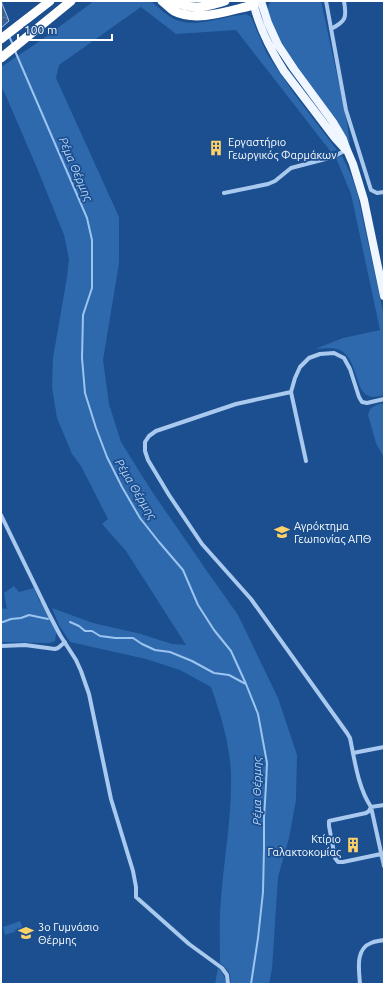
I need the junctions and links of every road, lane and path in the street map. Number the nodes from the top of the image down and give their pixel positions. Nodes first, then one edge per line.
1 (50, 1) edge
2 (71, 1) edge
3 (77, 1) edge
4 (162, 1) edge
5 (173, 1) edge
6 (225, 1) edge
7 (326, 1) edge
8 (344, 1) edge
9 (257, 2) edge
10 (55, 14) junction
11 (331, 29) junction
12 (1, 39) edge
13 (1, 58) edge
14 (347, 150) junction
15 (384, 192) edge
16 (224, 193) dead end
17 (384, 296) edge
18 (291, 392) junction
19 (384, 399) edge
20 (306, 461) dead end
21 (1, 515) edge
22 (65, 642) junction
23 (1, 646) edge
24 (384, 747) edge
25 (353, 753) junction
26 (384, 805) edge
27 (371, 807) junction
28 (382, 854) junction
29 (384, 866) edge
30 (384, 940) edge
31 (228, 984) edge
32 (360, 984) edge

1 - 12 highway
2 - 10 highway
3 - 10 highway
4 - 9 highway
5 - 6 highway
7 - 11 street
8 - 11 street
9 - 14 main road
10 - 13 highway
11 - 15 street
14 - 16 street
14 - 17 main road
18 - 19 street
18 - 20 street
18 - 25 street
21 - 22 street
22 - 23 street
22 - 31 street
24 - 25 street
25 - 27 street
26 - 27 street
27 - 28 street
27 - 28 street
28 - 29 street
30 - 32 street

